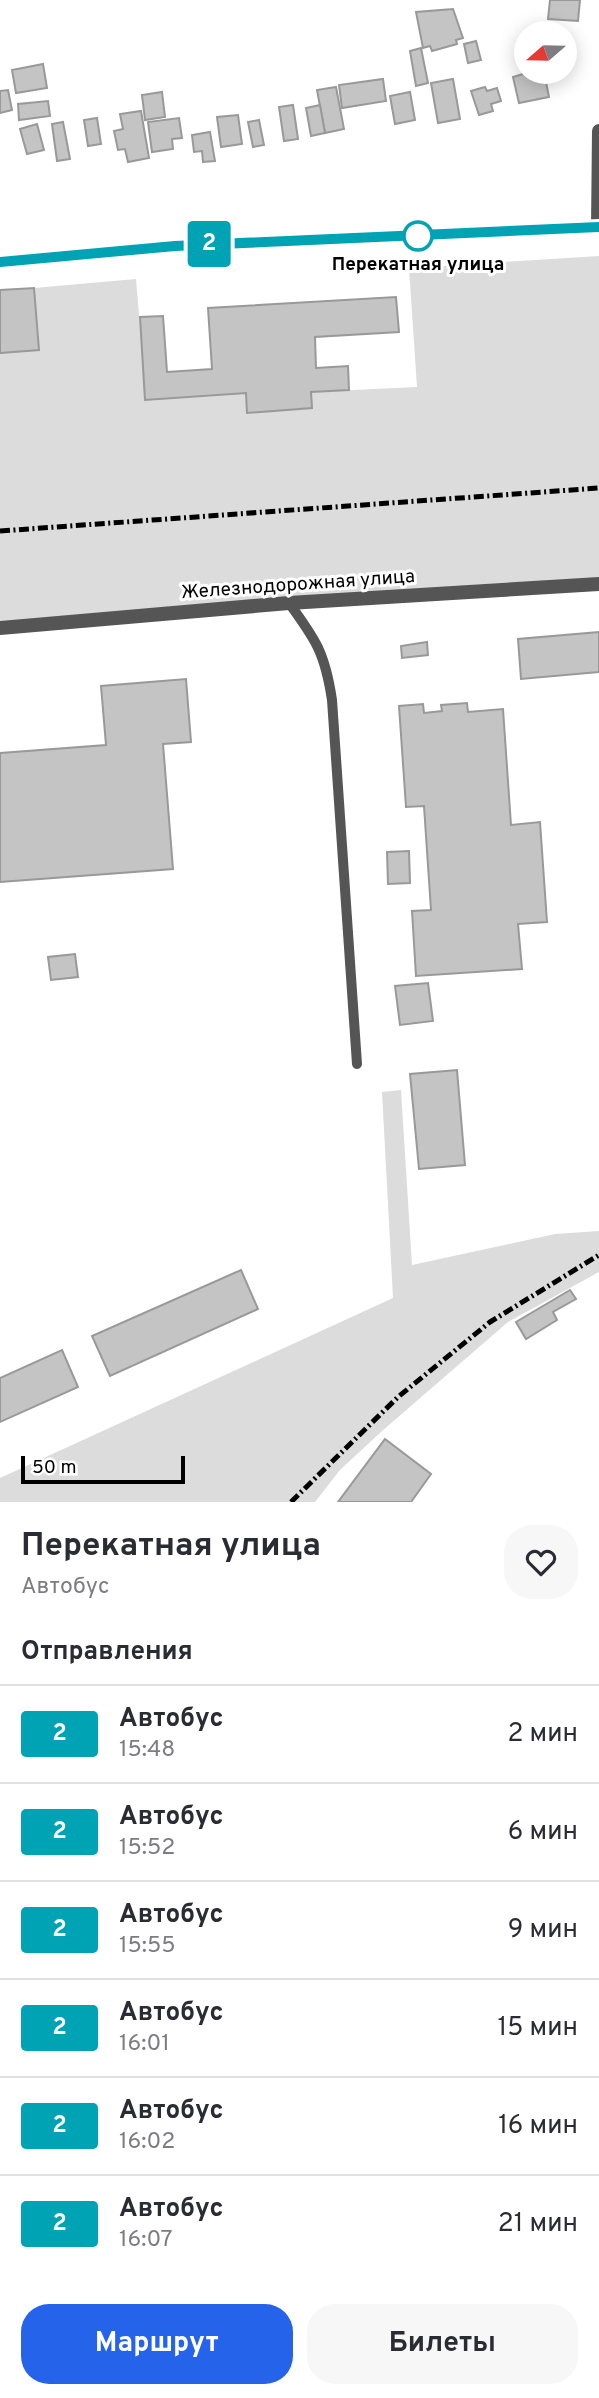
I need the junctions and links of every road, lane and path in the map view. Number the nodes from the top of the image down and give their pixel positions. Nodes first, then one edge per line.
1 (599, 131) edge
2 (599, 227) edge
3 (0, 262) edge
4 (599, 584) edge
5 (289, 603) junction
6 (0, 628) edge
7 (357, 1065) dead end

1 - 2 street
2 - 3 street
4 - 5 street, Железнодорожная улица
5 - 6 street, Железнодорожная улица
5 - 7 lane

